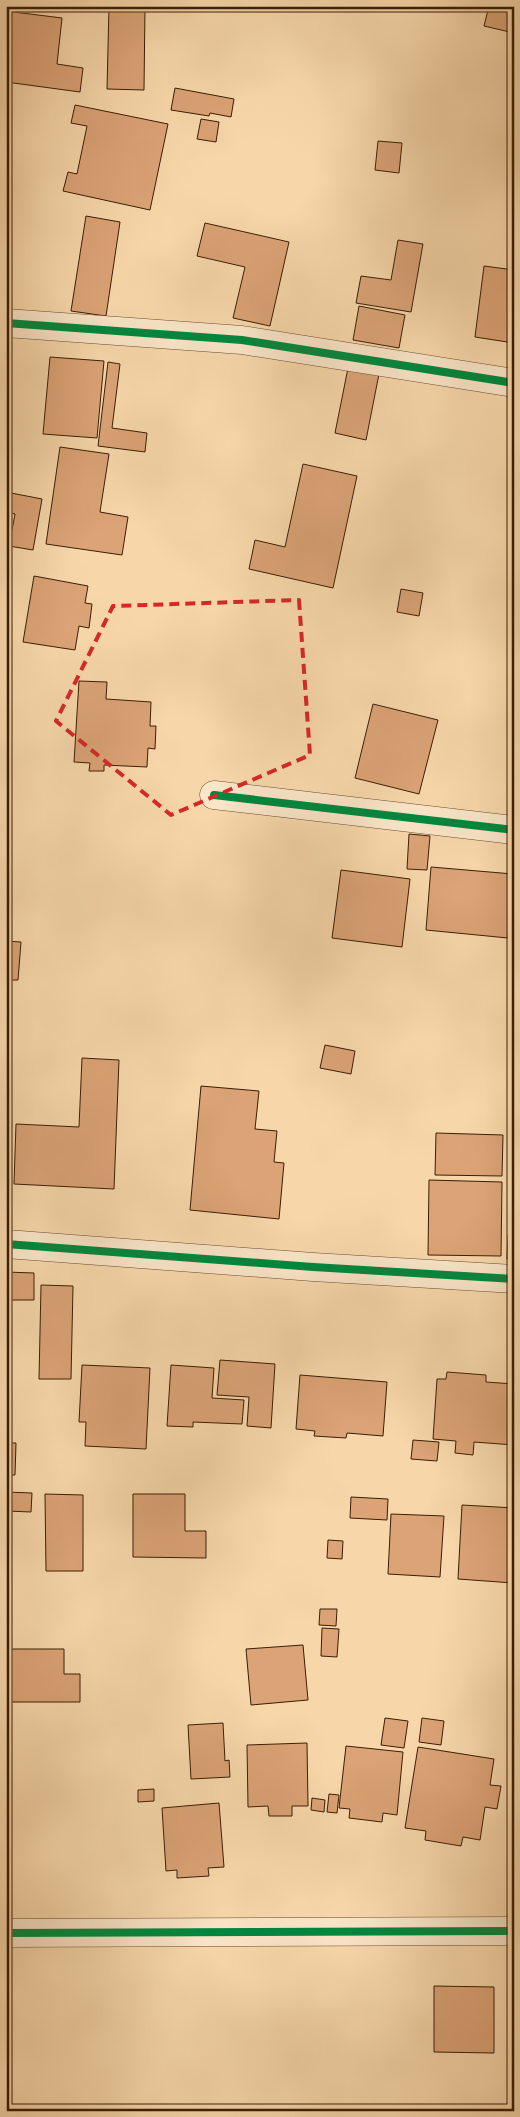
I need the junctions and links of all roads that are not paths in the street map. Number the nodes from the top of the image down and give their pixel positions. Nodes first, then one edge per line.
1 (6, 323) edge
2 (514, 383) edge
3 (214, 795) dead end
4 (514, 830) edge
5 (6, 1244) edge
6 (514, 1279) edge
7 (514, 1931) edge
8 (6, 1933) edge

1 - 2 street
3 - 4 street
5 - 6 street
7 - 8 street

